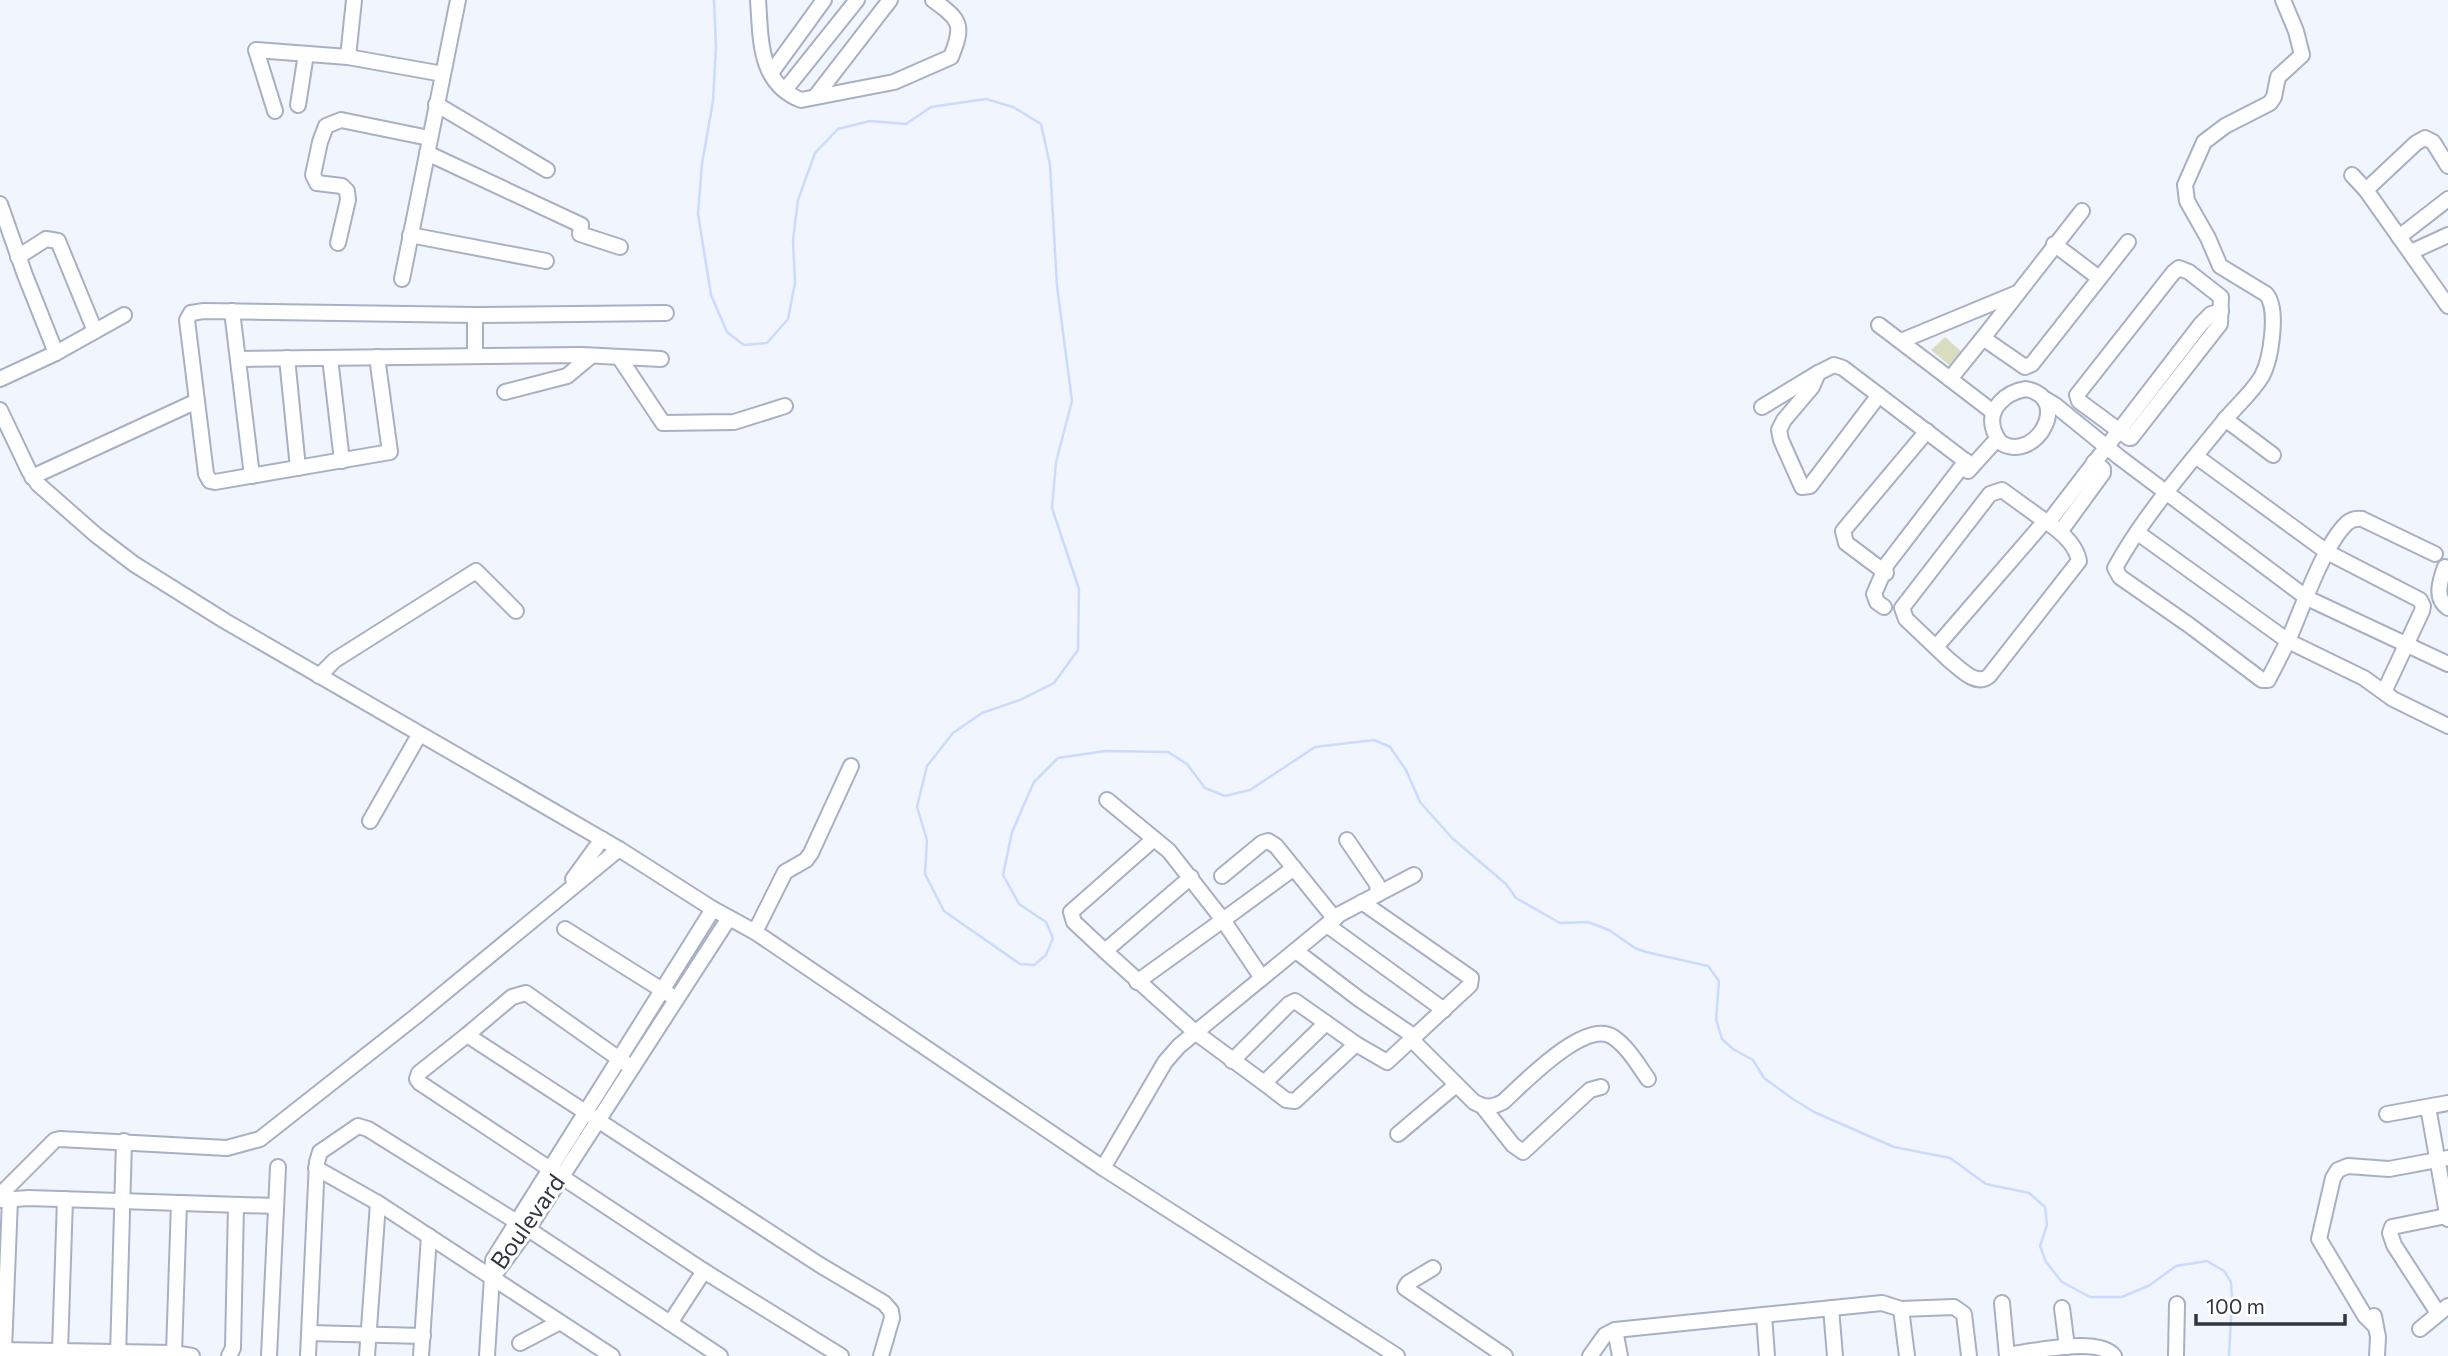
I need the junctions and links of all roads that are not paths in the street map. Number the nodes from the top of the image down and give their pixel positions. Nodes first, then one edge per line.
1 (354, 0) edge
2 (457, 0) edge
3 (758, 0) edge
4 (824, 0) edge
5 (857, 0) edge
6 (890, 0) edge
7 (933, 0) edge
8 (2283, 0) edge
9 (306, 54) junction
10 (348, 57) junction
11 (771, 73) junction
12 (443, 74) junction
13 (785, 90) junction
14 (815, 97) junction
15 (436, 104) junction
16 (298, 105) dead end
17 (275, 111) dead end
18 (428, 146) junction
19 (2448, 166) edge
20 (547, 170) dead end
21 (2352, 175) dead end
22 (2367, 190) junction
23 (2448, 199) edge
24 (0, 204) edge
25 (2082, 211) dead end
26 (410, 235) junction
27 (2448, 235) edge
28 (2399, 237) junction
29 (2128, 242) dead end
30 (338, 243) dead end
31 (2054, 244) junction
32 (621, 247) dead end
33 (2411, 252) junction
34 (18, 257) junction
35 (546, 261) dead end
36 (2099, 278) junction
37 (402, 279) dead end
38 (2018, 293) junction
39 (2448, 306) edge
40 (232, 311) junction
41 (666, 313) dead end
42 (124, 315) dead end
43 (475, 315) junction
44 (1879, 325) dead end
45 (94, 331) junction
46 (1983, 338) junction
47 (1901, 341) junction
48 (56, 353) junction
49 (475, 356) junction
50 (592, 356) junction
51 (619, 357) junction
52 (287, 358) junction
53 (330, 358) junction
54 (377, 358) junction
55 (238, 359) junction
56 (661, 359) dead end
57 (1818, 373) junction
58 (0, 379) edge
59 (1951, 379) junction
60 (505, 392) dead end
61 (1879, 396) junction
62 (2045, 399) junction
63 (197, 401) junction
64 (785, 406) dead end
65 (1762, 407) dead end
66 (1993, 412) junction
67 (2, 419) edge
68 (2225, 419) junction
69 (2119, 430) junction
70 (1927, 431) junction
71 (1997, 439) junction
72 (2106, 446) junction
73 (2273, 455) dead end
74 (2197, 457) junction
75 (342, 461) junction
76 (1969, 464) junction
77 (298, 468) junction
78 (252, 476) junction
79 (33, 477) junction
80 (2167, 494) junction
81 (2051, 525) junction
82 (2138, 533) junction
83 (2327, 552) junction
84 (2435, 554) dead end
85 (2445, 567) dead end
86 (1884, 573) junction
87 (2307, 598) junction
88 (1884, 607) dead end
89 (2448, 608) edge
90 (516, 611) dead end
91 (2288, 641) junction
92 (2406, 645) junction
93 (1936, 647) junction
94 (2448, 664) edge
95 (319, 676) junction
96 (2384, 692) junction
97 (2448, 726) edge
98 (419, 735) junction
99 (850, 766) dead end
100 (1107, 800) dead end
101 (370, 821) dead end
102 (602, 839) junction
103 (1154, 839) junction
104 (1347, 841) dead end
105 (619, 849) junction
106 (1294, 868) junction
107 (1414, 875) dead end
108 (1222, 876) dead end
109 (1192, 877) junction
110 (1378, 894) junction
111 (559, 897) junction
112 (1362, 902) junction
113 (713, 909) junction
114 (729, 918) junction
115 (1223, 920) junction
116 (1331, 922) junction
117 (565, 929) dead end
118 (755, 932) junction
119 (1105, 951) junction
120 (1296, 951) junction
121 (1262, 978) junction
122 (1137, 982) junction
123 (669, 995) junction
124 (1444, 1010) junction
125 (1326, 1023) junction
126 (1195, 1032) junction
127 (467, 1035) junction
128 (1414, 1038) junction
129 (1356, 1044) junction
130 (1232, 1061) junction
131 (626, 1064) junction
132 (1647, 1079) dead end
133 (1264, 1083) junction
134 (1456, 1085) junction
135 (1601, 1087) dead end
136 (2448, 1104) edge
137 (1483, 1107) junction
138 (2428, 1107) junction
139 (2387, 1114) dead end
140 (592, 1117) junction
141 (1398, 1134) dead end
142 (124, 1141) junction
143 (2442, 1159) edge
144 (278, 1167) dead end
145 (317, 1168) junction
146 (1103, 1168) junction
147 (555, 1174) junction
148 (3, 1198) edge
149 (65, 1199) junction
150 (122, 1201) junction
151 (179, 1203) junction
152 (377, 1203) junction
153 (236, 1205) junction
154 (275, 1206) junction
155 (2447, 1217) edge
156 (523, 1226) junction
157 (429, 1236) junction
158 (1433, 1268) dead end
159 (704, 1271) junction
160 (492, 1278) junction
161 (2002, 1303) dead end
162 (2177, 1304) dead end
163 (1831, 1308) junction
164 (2062, 1308) dead end
165 (1901, 1309) junction
166 (2443, 1309) edge
167 (1764, 1315) junction
168 (560, 1322) junction
169 (670, 1323) junction
170 (2420, 1329) dead end
171 (1615, 1330) junction
172 (309, 1333) junction
173 (369, 1334) junction
174 (423, 1336) junction
175 (520, 1343) dead end
176 (2067, 1347) junction
177 (2, 1350) edge
178 (60, 1351) junction
179 (174, 1353) junction
180 (118, 1354) edge
181 (233, 1355) edge
182 (607, 1355) edge
183 (192, 1356) edge
184 (269, 1356) edge
185 (308, 1356) edge
186 (367, 1356) edge
187 (421, 1356) edge
188 (487, 1356) edge
189 (720, 1356) edge
190 (841, 1356) edge
191 (881, 1356) edge
192 (1397, 1356) edge
193 (1505, 1356) edge
194 (1590, 1356) edge
195 (1620, 1356) edge
196 (1767, 1356) edge
197 (1835, 1356) edge
198 (1907, 1356) edge
199 (1969, 1356) edge
200 (2007, 1356) edge
201 (2113, 1356) edge
202 (2176, 1356) edge
203 (2377, 1356) edge

1 - 10 street
2 - 12 street
3 - 11 street
4 - 11 street
5 - 13 street
6 - 14 street
7 - 14 street
8 - 68 street
9 - 10 street
9 - 16 street
9 - 17 street
10 - 12 street
11 - 13 street
12 - 15 street
13 - 14 street
15 - 18 street
15 - 20 street
18 - 26 street
18 - 30 street
18 - 32 street
19 - 22 street
21 - 22 street
22 - 28 street
23 - 28 street
24 - 34 street
25 - 31 street
26 - 35 street
26 - 37 street
27 - 33 street
28 - 33 street
29 - 36 street
31 - 36 street
31 - 38 street
33 - 39 street
34 - 45 street
34 - 48 street
36 - 46 street
38 - 46 street
38 - 47 street
40 - 43 street
40 - 55 street
40 - 63 street
41 - 43 street
42 - 45 street
43 - 49 street
44 - 47 street
45 - 48 street
46 - 59 street
47 - 59 street
48 - 58 street
49 - 50 street
49 - 54 street
50 - 51 street
50 - 60 street
51 - 56 street
51 - 64 street
52 - 53 street
52 - 55 street
52 - 77 street
53 - 54 street
53 - 75 street
54 - 75 street
55 - 78 street
57 - 61 street
57 - 61 street
57 - 65 street
59 - 66 street
61 - 70 street
62 - 66 street
62 - 71 street
62 - 72 street
63 - 78 street
63 - 79 street
66 - 71 street
67 - 79 street
68 - 73 street
68 - 74 street
69 - 69 street
69 - 72 street
70 - 76 street
70 - 86 street
71 - 76 street
72 - 80 street
72 - 81 street
74 - 80 street
74 - 83 street
75 - 77 street
76 - 86 street
77 - 78 street
79 - 95 street
80 - 82 street
80 - 87 street
81 - 93 street
81 - 93 street
81 - 93 street
82 - 91 street
82 - 91 street
83 - 84 street
83 - 87 street
83 - 92 street
85 - 89 street
86 - 88 street
87 - 91 street
87 - 92 street
90 - 95 street
91 - 96 street
92 - 94 street
92 - 96 street
95 - 98 street
96 - 97 street
98 - 101 street
98 - 102 street
99 - 118 street
100 - 103 street
102 - 105 street
102 - 111 street
103 - 109 street
103 - 119 street
104 - 110 street
105 - 111 street
105 - 113 street
106 - 108 street
106 - 115 street
106 - 116 street
107 - 110 street
109 - 115 street
109 - 119 street
110 - 112 street
111 - 142 street
112 - 116 street
112 - 124 street
113 - 114 street
113 - 123 street, Boulevard
114 - 118 street
114 - 123 street, Boulevard
115 - 121 street
115 - 122 street
116 - 120 street
116 - 124 street
117 - 123 street
118 - 146 street
119 - 122 street
120 - 121 street
120 - 128 street
121 - 126 street
122 - 126 street
123 - 131 street, Boulevard
124 - 128 street
125 - 129 street
125 - 130 street
125 - 133 street
126 - 130 street
126 - 146 street
127 - 131 street
127 - 140 street
127 - 147 street
128 - 129 street
128 - 134 street
129 - 133 street
130 - 133 street
131 - 140 street, Boulevard
132 - 137 street
134 - 137 street
134 - 141 street
135 - 137 street
136 - 138 street
138 - 139 street
138 - 143 street
140 - 147 street, Boulevard
140 - 191 street
142 - 148 street
142 - 150 street
143 - 155 street
143 - 203 street
144 - 154 street
145 - 152 street
145 - 156 street
145 - 172 street
146 - 192 street
147 - 156 street, Boulevard
147 - 159 street
148 - 149 street
148 - 177 street
149 - 150 street
149 - 178 street
150 - 151 street
150 - 180 street
151 - 153 street
151 - 179 street
152 - 157 street
152 - 173 street
153 - 154 street
153 - 181 street
154 - 184 street
155 - 166 street
156 - 160 street, Boulevard
156 - 169 street
157 - 160 street
157 - 174 street
158 - 193 street
159 - 169 street
159 - 190 street
160 - 168 street
160 - 188 street
161 - 200 street
162 - 202 street
163 - 165 street
163 - 167 street
163 - 197 street
164 - 176 street
165 - 198 street
165 - 199 street
166 - 170 street
167 - 171 street
167 - 196 street
168 - 175 street
168 - 182 street
169 - 189 street
171 - 194 street
171 - 195 street
172 - 173 street
172 - 185 street
173 - 174 street
173 - 186 street
174 - 187 street
176 - 200 street
176 - 201 street
177 - 178 street
178 - 180 street
179 - 180 street
179 - 183 street

